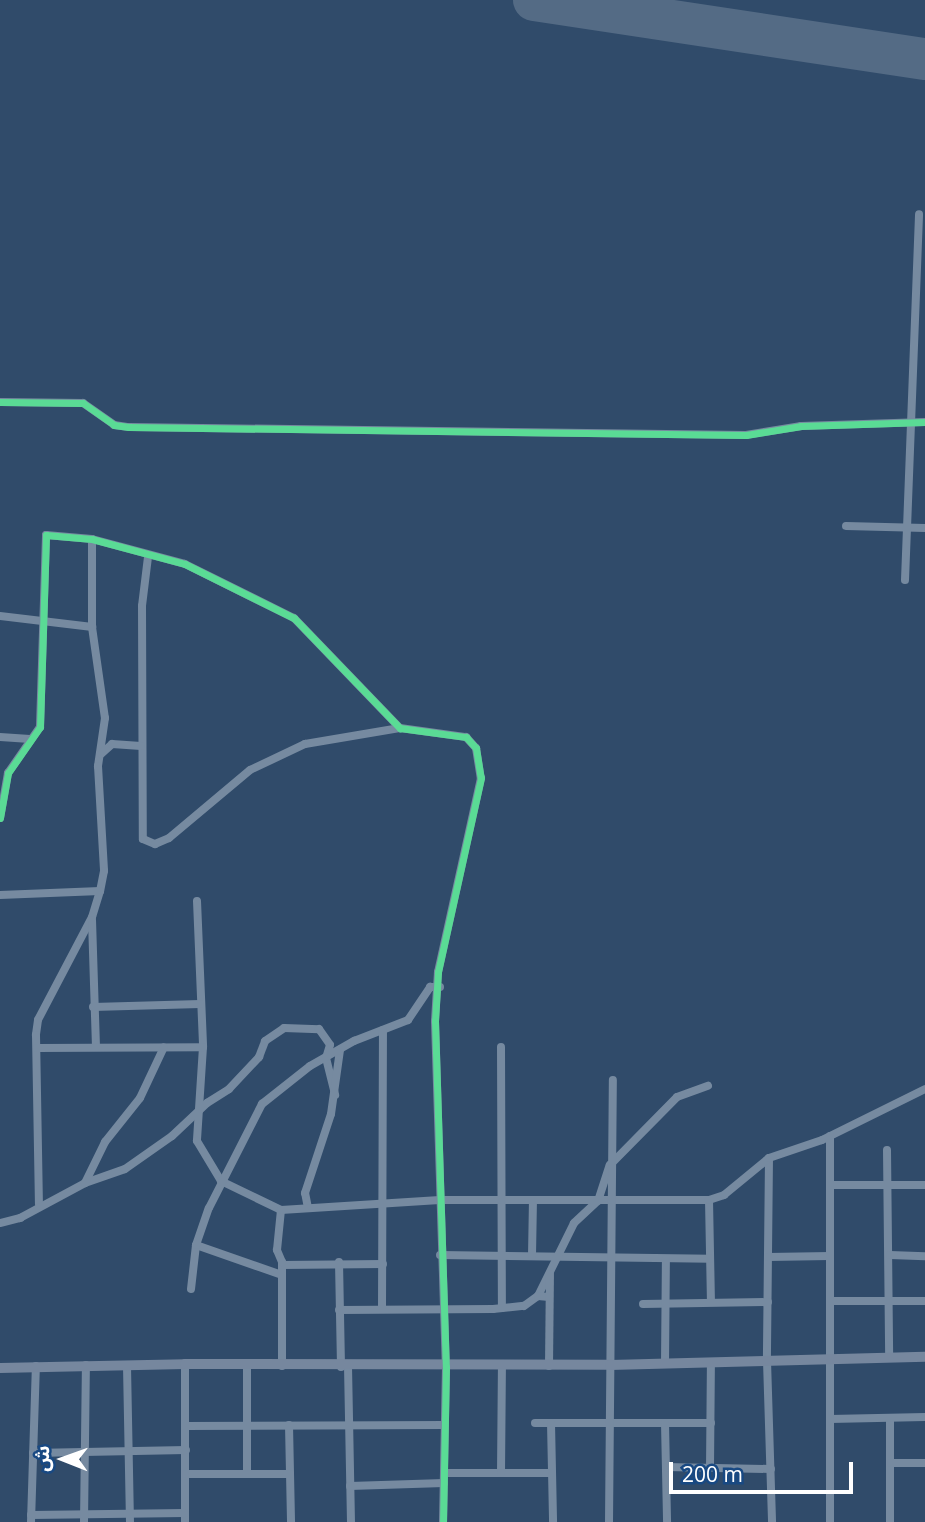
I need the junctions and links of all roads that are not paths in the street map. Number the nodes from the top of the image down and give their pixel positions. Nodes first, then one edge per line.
1 (919, 214) dead end
2 (0, 402) edge
3 (909, 422) junction
4 (925, 422) edge
5 (846, 526) dead end
6 (906, 527) junction
7 (925, 528) edge
8 (92, 539) junction
9 (148, 557) junction
10 (905, 580) dead end
11 (0, 616) edge
12 (43, 620) junction
13 (92, 626) junction
14 (400, 728) junction
15 (0, 737) edge
16 (30, 739) junction
17 (141, 746) junction
18 (102, 754) junction
19 (0, 818) edge
20 (100, 891) junction
21 (0, 895) edge
22 (197, 901) dead end
23 (92, 917) junction
24 (440, 987) junction
25 (200, 1004) junction
26 (93, 1007) junction
27 (383, 1030) junction
28 (96, 1046) junction
29 (164, 1047) junction
30 (203, 1047) junction
31 (501, 1047) dead end
32 (37, 1048) junction
33 (340, 1050) junction
34 (326, 1058) junction
35 (613, 1080) dead end
36 (708, 1086) dead end
37 (925, 1089) edge
38 (335, 1095) junction
39 (198, 1114) junction
40 (830, 1136) junction
41 (887, 1150) dead end
42 (769, 1158) junction
43 (610, 1165) junction
44 (220, 1181) junction
45 (85, 1183) junction
46 (830, 1185) junction
47 (888, 1185) junction
48 (925, 1185) edge
49 (440, 1200) junction
50 (501, 1200) junction
51 (709, 1200) junction
52 (533, 1201) junction
53 (598, 1201) junction
54 (609, 1201) junction
55 (384, 1202) junction
56 (39, 1204) junction
57 (308, 1208) junction
58 (281, 1210) junction
59 (0, 1223) edge
60 (196, 1245) junction
61 (440, 1255) junction
62 (890, 1255) junction
63 (502, 1256) junction
64 (532, 1256) junction
65 (553, 1256) junction
66 (830, 1256) junction
67 (925, 1256) edge
68 (609, 1257) junction
69 (768, 1257) junction
70 (666, 1259) junction
71 (710, 1259) junction
72 (339, 1262) junction
73 (383, 1264) junction
74 (282, 1265) junction
75 (550, 1268) junction
76 (282, 1275) junction
77 (191, 1289) dead end
78 (538, 1296) junction
79 (550, 1297) junction
80 (711, 1301) junction
81 (830, 1301) junction
82 (890, 1301) junction
83 (925, 1301) edge
84 (768, 1302) junction
85 (643, 1304) dead end
86 (666, 1304) junction
87 (443, 1308) junction
88 (502, 1308) junction
89 (382, 1309) junction
90 (338, 1310) junction
91 (925, 1357) edge
92 (889, 1358) junction
93 (830, 1360) junction
94 (767, 1361) junction
95 (711, 1362) junction
96 (185, 1364) junction
97 (665, 1364) junction
98 (86, 1365) junction
99 (247, 1365) junction
100 (610, 1365) junction
101 (36, 1366) junction
102 (127, 1366) junction
103 (282, 1366) junction
104 (345, 1366) junction
105 (502, 1366) junction
106 (549, 1366) junction
107 (446, 1367) junction
108 (0, 1368) edge
109 (925, 1417) edge
110 (890, 1418) junction
111 (830, 1419) junction
112 (535, 1423) dead end
113 (551, 1423) junction
114 (609, 1423) junction
115 (665, 1423) junction
116 (711, 1423) junction
117 (349, 1425) junction
118 (444, 1425) junction
119 (185, 1426) junction
120 (247, 1426) junction
121 (289, 1426) junction
122 (186, 1450) junction
123 (129, 1451) junction
124 (84, 1452) junction
125 (33, 1453) junction
126 (891, 1463) junction
127 (925, 1463) edge
128 (666, 1467) junction
129 (710, 1468) junction
130 (771, 1469) junction
131 (247, 1473) junction
132 (501, 1473) junction
133 (552, 1473) junction
134 (186, 1474) junction
135 (290, 1474) junction
136 (444, 1478) junction
137 (350, 1486) junction
138 (185, 1517) edge
139 (31, 1518) edge
140 (84, 1518) edge
141 (130, 1518) edge
142 (291, 1522) edge
143 (351, 1522) edge
144 (443, 1522) edge
145 (552, 1522) edge
146 (609, 1522) edge
147 (667, 1522) edge
148 (772, 1522) edge
149 (830, 1522) edge
150 (890, 1522) edge

1 - 3 street
2 - 3 street
3 - 4 street
3 - 6 street
5 - 6 street
6 - 7 street
6 - 10 street
8 - 9 street
8 - 12 street
8 - 13 street
9 - 14 street
9 - 17 street
11 - 12 street
12 - 13 street
12 - 16 street
13 - 18 street
14 - 17 street
14 - 24 street
15 - 16 street
16 - 19 street
17 - 18 street
18 - 20 street
20 - 21 street
20 - 23 street
22 - 25 street
23 - 26 street
23 - 32 street
24 - 27 street
24 - 49 street
25 - 26 street
25 - 30 street
26 - 28 street
27 - 33 street
27 - 55 street
28 - 29 street
28 - 32 street
29 - 30 street
29 - 45 street
30 - 39 street
31 - 50 street
32 - 56 street
33 - 34 street
33 - 38 street
34 - 38 street
34 - 39 street
34 - 44 street
35 - 43 street
36 - 43 street
37 - 40 street
38 - 57 street
39 - 44 street
39 - 45 street
40 - 42 street
40 - 46 street
41 - 47 street
42 - 51 street
42 - 69 street
43 - 53 street
43 - 54 street
44 - 58 street
44 - 60 street
45 - 56 street
46 - 47 street
46 - 66 street
47 - 48 street
47 - 62 street
49 - 50 street
49 - 55 street
49 - 61 street
50 - 52 street
50 - 63 street
51 - 54 street
51 - 71 street
52 - 53 street
52 - 64 street
53 - 54 street
53 - 65 street
54 - 68 street
55 - 57 street
55 - 73 street
56 - 59 street
57 - 58 street
58 - 74 street
60 - 76 street
60 - 77 street
61 - 63 street
61 - 87 street
62 - 67 street
62 - 82 street
63 - 64 street
63 - 88 street
64 - 65 street
65 - 68 street
65 - 75 street
66 - 69 street
66 - 81 street
68 - 70 street
68 - 100 street
69 - 84 street
70 - 71 street
70 - 86 street
71 - 80 street
72 - 73 street
72 - 74 street
72 - 90 street
73 - 89 street
74 - 76 street
75 - 78 street
75 - 79 street
76 - 103 street
78 - 79 street
78 - 88 street
79 - 106 street
80 - 84 street
80 - 86 street
81 - 82 street
81 - 93 street
82 - 83 street
82 - 92 street
84 - 94 street
85 - 86 street
86 - 97 street
87 - 88 street
87 - 89 street
87 - 107 street
89 - 90 street
90 - 104 street
91 - 92 main road
92 - 93 main road
93 - 94 main road
93 - 111 street
94 - 95 main road
94 - 130 street
95 - 97 main road
95 - 116 street
96 - 99 main road
96 - 102 main road
96 - 119 street
97 - 100 main road
98 - 101 main road
98 - 102 main road
98 - 124 street
99 - 103 main road
99 - 120 street
100 - 106 main road
100 - 114 street
101 - 108 main road
101 - 125 street
102 - 123 street
103 - 104 main road
104 - 107 main road
104 - 117 street
105 - 106 main road
105 - 107 main road
105 - 132 street
107 - 118 street
109 - 110 street
110 - 111 street
110 - 126 street
111 - 149 street
112 - 113 street
113 - 114 street
113 - 133 street
114 - 115 street
114 - 146 street
115 - 116 street
115 - 128 street
116 - 129 street
117 - 118 street
117 - 121 street
117 - 137 street
118 - 136 street
119 - 120 street
119 - 122 street
120 - 121 street
120 - 131 street
121 - 135 street
122 - 123 street
122 - 134 street
123 - 124 street
123 - 141 street
124 - 125 street
124 - 140 street
125 - 139 street
126 - 127 street
126 - 150 street
128 - 129 street
128 - 147 street
129 - 130 street
130 - 148 street
131 - 134 street
131 - 135 street
132 - 133 street
132 - 136 street
133 - 145 street
134 - 138 street
135 - 142 street
136 - 137 street
136 - 144 street
137 - 143 street
138 - 141 street
139 - 140 street
140 - 141 street

